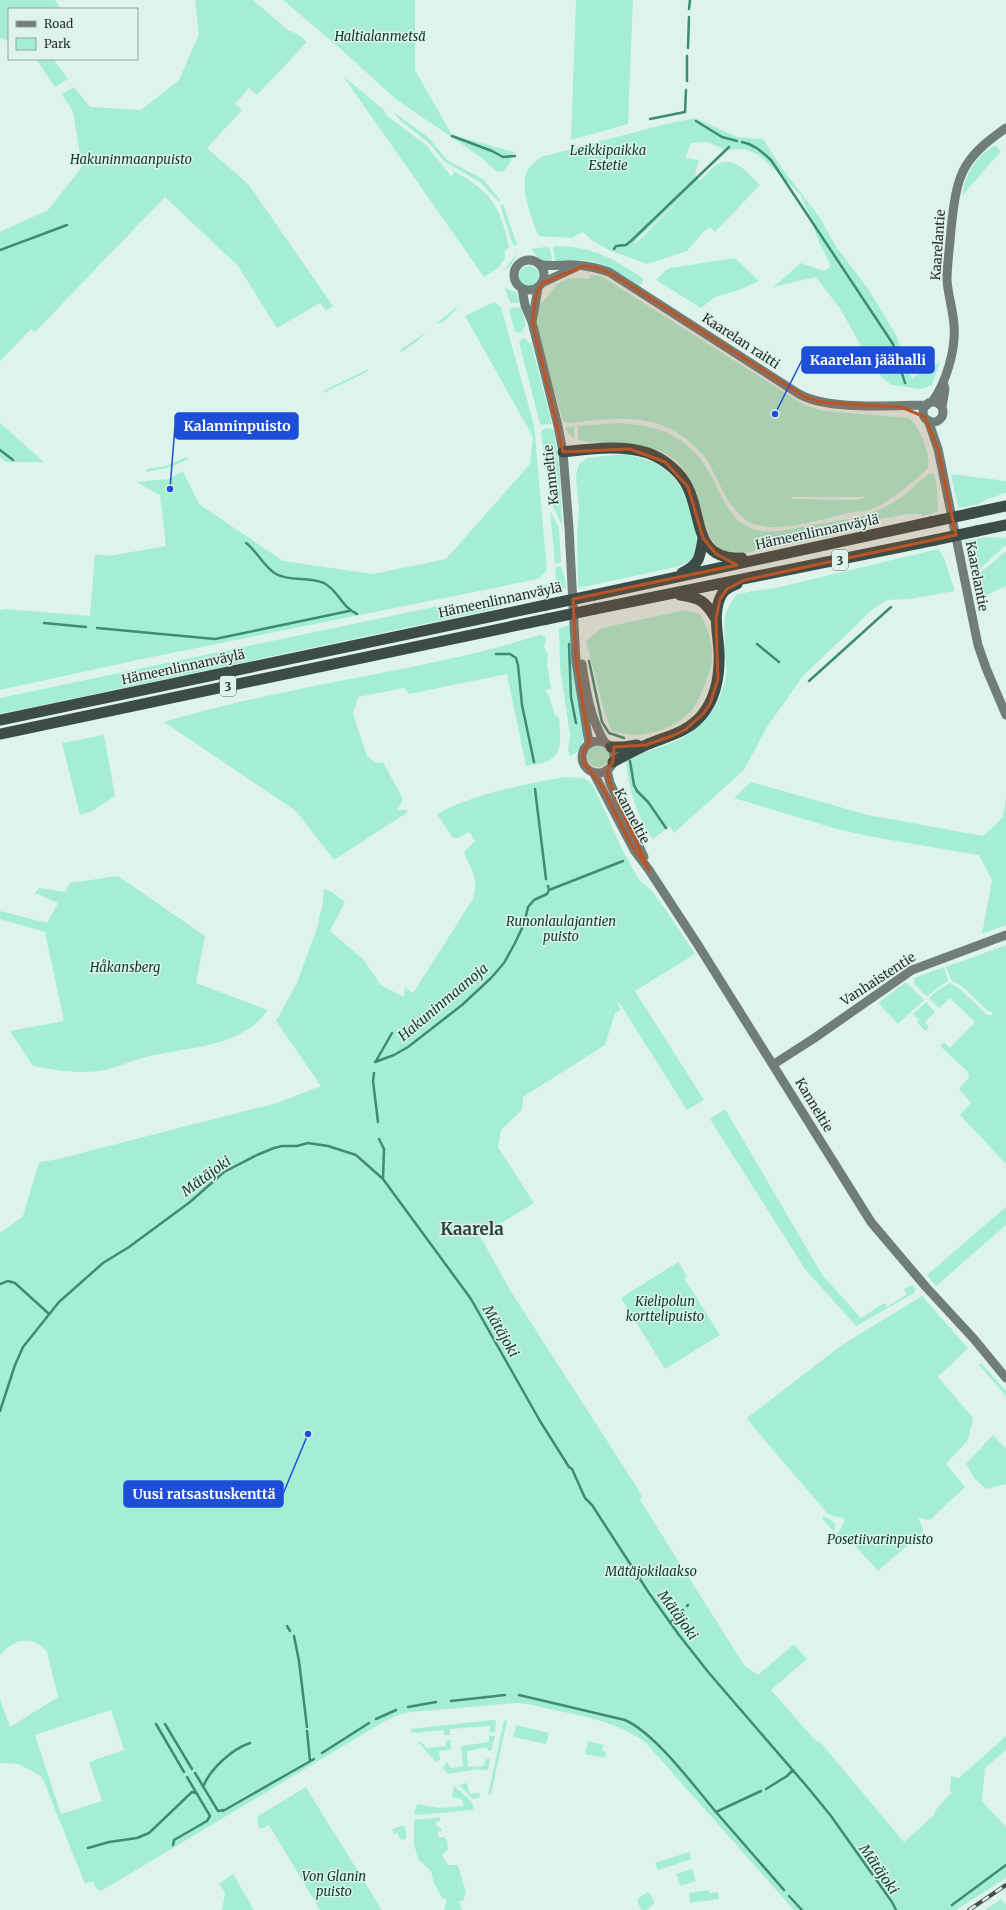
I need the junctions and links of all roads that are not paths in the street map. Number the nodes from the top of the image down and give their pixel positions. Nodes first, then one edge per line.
1 (1006, 128) edge
2 (539, 264) junction
3 (576, 267) junction
4 (540, 285) junction
5 (522, 289) junction
6 (532, 322) junction
7 (943, 382) junction
8 (929, 404) junction
9 (901, 407) junction
10 (942, 407) junction
11 (926, 419) junction
12 (938, 420) junction
13 (935, 438) junction
14 (563, 452) junction
15 (1006, 506) edge
16 (1006, 525) edge
17 (703, 538) junction
18 (767, 557) junction
19 (670, 580) junction
20 (745, 580) junction
21 (672, 593) junction
22 (716, 619) junction
23 (575, 629) junction
24 (1006, 715) edge
25 (0, 720) edge
26 (0, 734) edge
27 (589, 743) junction
28 (608, 745) junction
29 (646, 745) junction
30 (610, 766) junction
31 (593, 772) junction
32 (650, 870) junction
33 (1006, 935) edge
34 (774, 1064) junction
35 (1006, 1378) edge

1 - 7 main road, Kaarelantie
2 - 3 main road, Kaarelan raitti
2 - 4 main road
2 - 5 main road
3 - 4 main road, Kaarelan raitti
3 - 9 main road, Kaarelan raitti
4 - 5 main road
4 - 6 main road, Kanneltie
5 - 6 main road, Kanneltie
6 - 14 main road, Kanneltie
7 - 8 main road, Kaarelantie
7 - 10 main road, Kaarelantie
8 - 9 main road, Kaarelan raitti
8 - 10 main road
8 - 11 main road
9 - 11 main road, Kaarelan raitti
10 - 12 main road
11 - 12 main road
11 - 13 main road, Kaarelantie
12 - 13 main road, Kaarelantie
13 - 24 main road, Kaarelantie
14 - 17 highway
14 - 23 main road, Kanneltie
15 - 18 highway, Hämeenlinnanväylä / 3, bridge
16 - 20 highway, 3, bridge
17 - 18 highway
17 - 19 highway
18 - 19 highway, Hämeenlinnanväylä / 3
19 - 25 highway, Hämeenlinnanväylä / 3, bridge
20 - 21 highway, 3
20 - 22 highway
21 - 22 highway
21 - 26 highway, 3, bridge
22 - 29 highway
23 - 27 main road, Kanneltie
23 - 28 main road, Kanneltie
27 - 28 main road
27 - 31 main road
28 - 29 highway
28 - 30 main road
29 - 30 highway
30 - 31 main road
30 - 32 main road, Kanneltie
31 - 32 main road, Kanneltie
32 - 34 main road, Kanneltie
33 - 34 main road, Vanhaistentie
34 - 35 main road, Kanneltie

